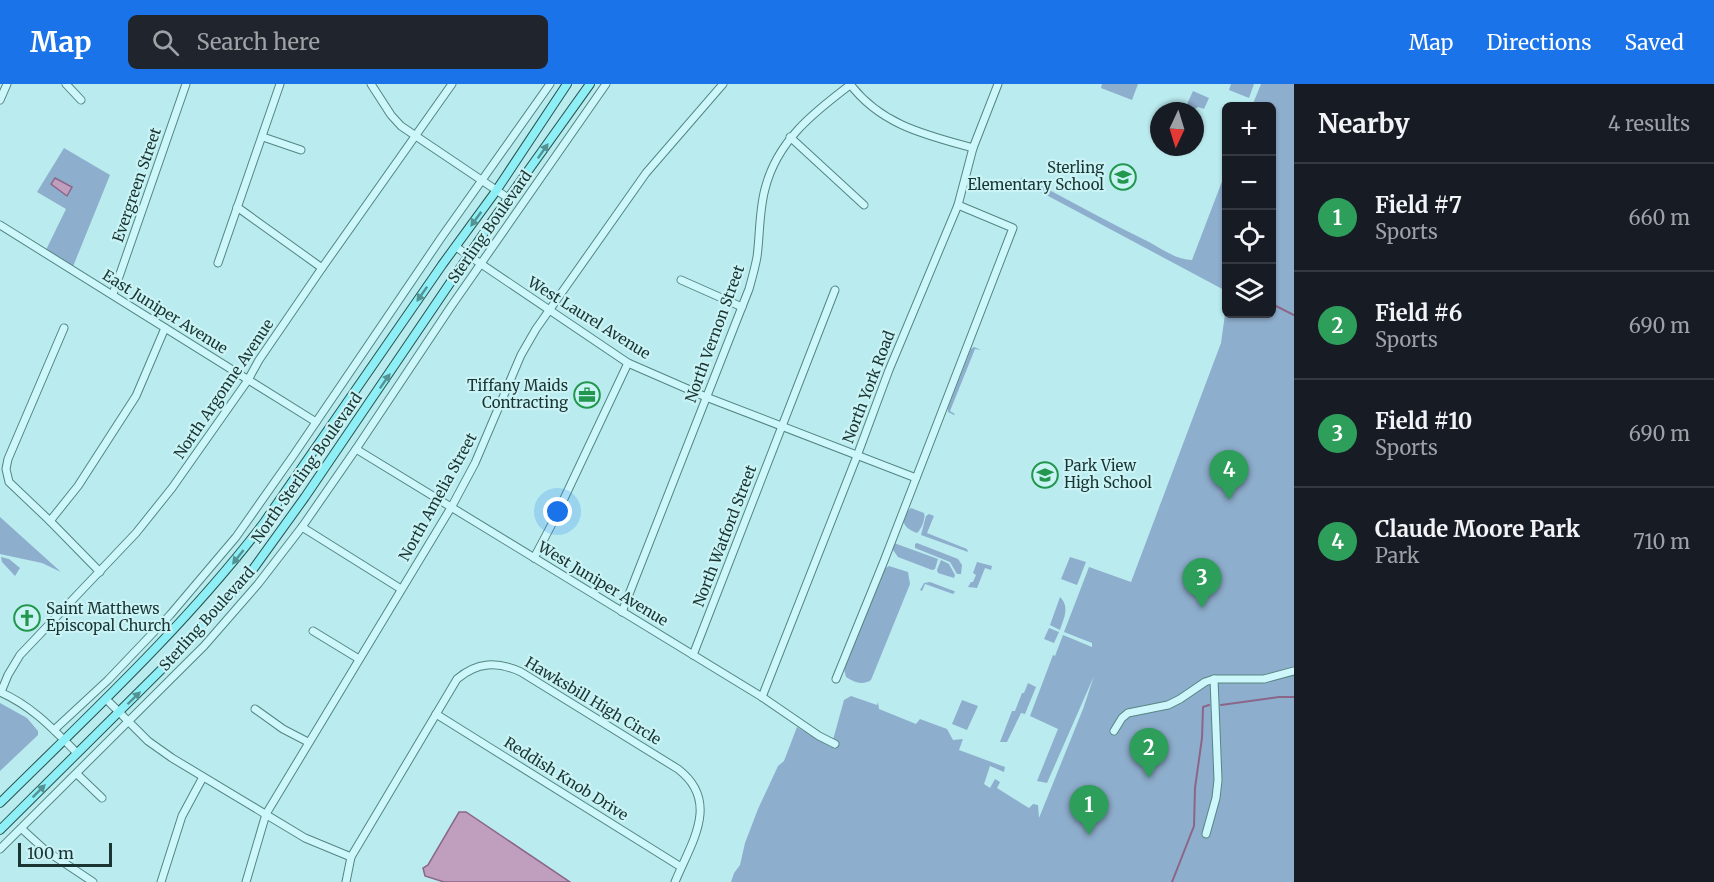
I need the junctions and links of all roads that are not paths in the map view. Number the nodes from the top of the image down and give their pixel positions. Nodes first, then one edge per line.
1 (7, 84) edge
2 (66, 84) edge
3 (186, 84) edge
4 (280, 84) edge
5 (371, 84) edge
6 (452, 84) edge
7 (550, 84) edge
8 (567, 84) edge
9 (590, 84) edge
10 (606, 84) edge
11 (723, 84) edge
12 (850, 84) edge
13 (998, 84) edge
14 (0, 100) edge
15 (81, 100) dead end
16 (416, 136) junction
17 (263, 137) junction
18 (790, 137) junction
19 (973, 148) junction
20 (301, 150) dead end
21 (482, 182) junction
22 (496, 191) junction
23 (508, 198) junction
24 (864, 205) dead end
25 (958, 205) junction
26 (237, 207) junction
27 (0, 225) edge
28 (456, 247) junction
29 (469, 255) junction
30 (218, 263) dead end
31 (481, 264) junction
32 (322, 268) junction
33 (681, 280) dead end
34 (836, 290) dead end
35 (113, 294) junction
36 (742, 307) junction
37 (549, 310) junction
38 (64, 328) dead end
39 (165, 328) junction
40 (628, 363) junction
41 (248, 380) junction
42 (706, 397) junction
43 (316, 422) junction
44 (781, 426) junction
45 (356, 449) junction
46 (857, 456) junction
47 (916, 478) junction
48 (452, 506) junction
49 (50, 521) junction
50 (302, 527) junction
51 (534, 558) junction
52 (100, 572) junction
53 (401, 589) junction
54 (622, 612) junction
55 (314, 631) dead end
56 (693, 655) junction
57 (359, 659) junction
58 (1294, 671) edge
59 (836, 679) dead end
60 (1214, 679) junction
61 (0, 692) edge
62 (762, 697) junction
63 (105, 699) junction
64 (255, 709) dead end
65 (119, 712) junction
66 (436, 714) junction
67 (129, 722) junction
68 (54, 730) junction
69 (1114, 731) dead end
70 (64, 740) junction
71 (308, 742) junction
72 (835, 744) dead end
73 (77, 753) junction
74 (77, 774) junction
75 (203, 777) junction
76 (102, 798) dead end
77 (0, 803) edge
78 (266, 814) junction
79 (22, 829) junction
80 (0, 830) edge
81 (1206, 834) dead end
82 (0, 849) edge
83 (351, 857) junction
84 (681, 867) junction
85 (93, 882) edge
86 (161, 882) edge
87 (246, 882) edge
88 (346, 882) edge
89 (675, 882) edge

1 - 14 street
2 - 15 street
3 - 35 street, Evergreen Street
4 - 17 street
5 - 16 street
6 - 16 street, North Argonne Avenue
7 - 21 street, Sterling Boulevard
8 - 22 main road, North Sterling Boulevard
23 -> 9 main road, North Sterling Boulevard
10 - 31 street, Sterling Boulevard
11 - 37 street, North Amelia Street
12 - 18 street, North Vernon Street
12 - 19 street
13 - 19 street, North York Road
16 - 21 street
16 - 32 street, North Argonne Avenue
17 - 20 street
17 - 26 street
18 - 24 street
18 - 36 street, North Vernon Street
19 - 25 street, North York Road
21 - 22 street
21 - 43 street, Sterling Boulevard
22 - 23 street
22 -> 28 main road, North Sterling Boulevard
23 - 29 main road, North Sterling Boulevard
25 - 46 street, North York Road
25 - 47 street
26 - 30 street
26 - 32 street
27 - 35 street, East Juniper Avenue
28 - 29 street, West Laurel Avenue
28 -> 63 main road, North Sterling Boulevard
29 - 31 street, West Laurel Avenue
65 -> 29 main road, North Sterling Boulevard
31 - 37 street, West Laurel Avenue
31 - 45 street, Sterling Boulevard
32 - 41 street, North Argonne Avenue
33 - 36 street
34 - 44 street, North Watford Street
35 - 39 street, East Juniper Avenue
36 - 42 street, North Vernon Street
37 - 40 street, West Laurel Avenue
37 - 48 street, North Amelia Street
38 - 49 street
39 - 41 street, East Juniper Avenue
39 - 49 street
40 - 42 street, West Laurel Avenue
40 - 51 street
41 - 43 street, East Juniper Avenue
41 - 52 street, North Argonne Avenue
42 - 44 street, West Laurel Avenue
42 - 54 street, North Vernon Street
43 - 68 street, Sterling Boulevard
44 - 46 street, West Laurel Avenue
44 - 56 street, North Watford Street
45 - 48 street, West Juniper Avenue
45 - 50 street, Sterling Boulevard
46 - 47 street, West Laurel Avenue
46 - 62 street, North York Road
47 - 59 street
48 - 51 street, West Juniper Avenue
48 - 53 street, North Amelia Street
49 - 52 street
50 - 53 street
50 - 67 street, Sterling Boulevard
51 - 54 street, West Juniper Avenue
52 - 61 street, North Argonne Avenue
53 - 57 street, North Amelia Street
54 - 56 street, West Juniper Avenue
55 - 57 street
56 - 62 street, West Juniper Avenue
57 - 71 street, North Amelia Street
58 - 60 street
60 - 69 street
60 - 81 street
61 - 68 street
62 - 72 street, West Juniper Avenue
63 - 65 street
63 - 70 main road, North Sterling Boulevard
64 - 71 street
65 - 67 street
65 - 73 main road, North Sterling Boulevard
66 - 83 street, Hawksbill High Circle
66 - 84 street, Reddish Knob Drive
66 - 84 street, Hawksbill High Circle
67 - 74 street, Sterling Boulevard
67 - 75 street
68 - 70 street
70 - 73 street
70 - 77 main road, North Sterling Boulevard
71 - 78 street, North Amelia Street
80 -> 73 main road, North Sterling Boulevard
74 - 76 street
74 - 79 street, Sterling Boulevard
75 - 78 street
75 - 86 street
78 - 83 street
78 - 87 street, North Amelia Street
79 - 82 street, Sterling Boulevard
79 - 85 street
83 - 88 street, Hawksbill High Circle
84 - 89 street, Hawksbill High Circle

